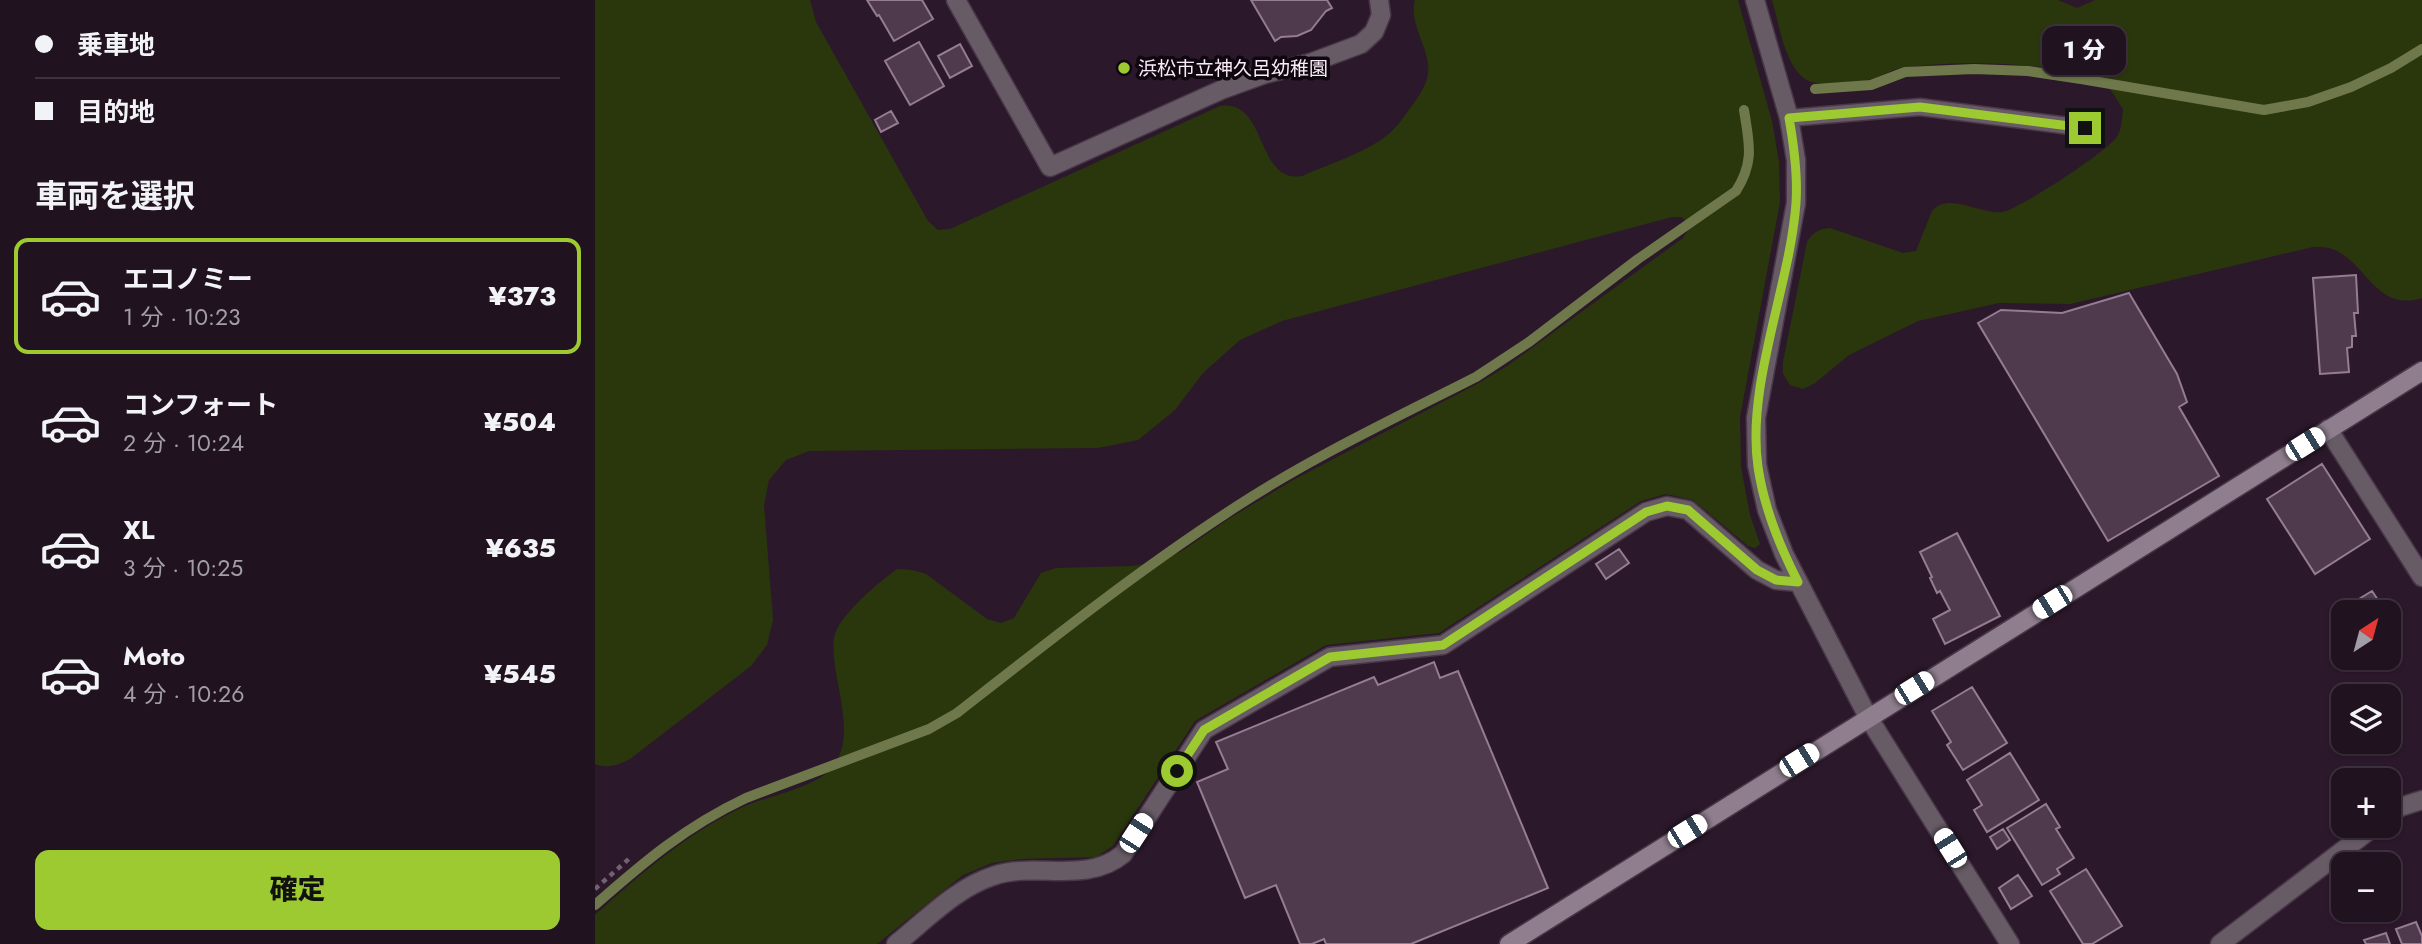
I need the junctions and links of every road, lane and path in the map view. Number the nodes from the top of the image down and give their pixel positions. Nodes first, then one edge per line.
1 (956, 0) edge
2 (1379, 0) edge
3 (1755, 0) edge
4 (1789, 118) junction
5 (2085, 128) dead end
6 (2422, 371) edge
7 (2328, 429) junction
8 (2422, 577) edge
9 (1798, 582) junction
10 (1868, 717) junction
11 (2422, 800) edge
12 (2401, 807) edge
13 (2359, 838) edge
14 (631, 857) dead end
15 (595, 889) edge
16 (2002, 941) edge
17 (896, 944) edge
18 (1509, 944) edge
19 (2220, 944) edge

1 - 2 street
3 - 4 street
4 - 5 lane
4 - 9 street
6 - 7 street
7 - 8 street
7 - 10 street
9 - 10 street
9 - 17 street
10 - 16 street
10 - 18 street
11 - 12 street
13 - 19 street
14 - 15 path

